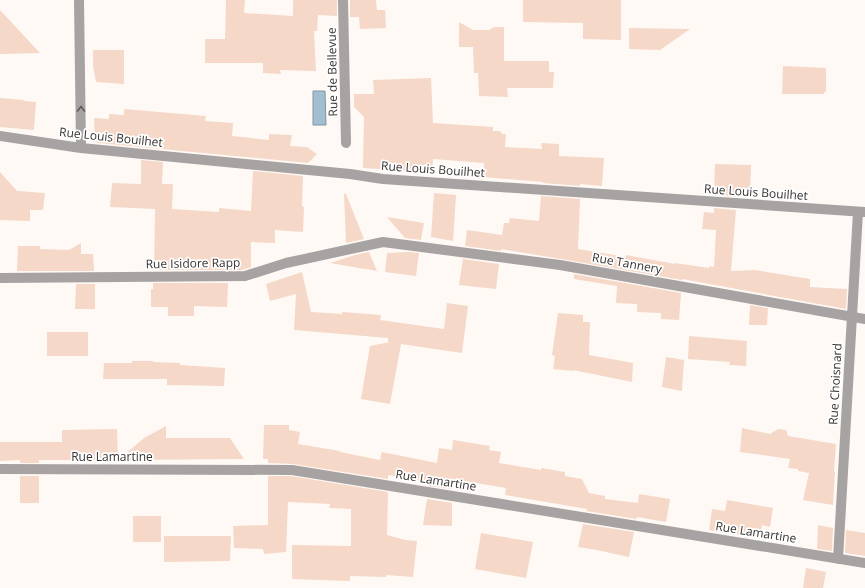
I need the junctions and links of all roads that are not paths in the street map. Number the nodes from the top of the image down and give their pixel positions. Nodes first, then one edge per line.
1 (80, 0) edge
2 (343, 0) edge
3 (0, 136) edge
4 (346, 143) dead end
5 (82, 148) junction
6 (862, 212) edge
7 (383, 242) joint
8 (0, 278) edge
9 (852, 316) junction
10 (865, 319) edge
11 (0, 469) edge
12 (838, 559) junction
13 (865, 563) edge

5 -> 1 street
2 - 4 street, Rue de Bellevue
3 - 5 street, Rue Louis Bouilhet
5 - 6 street, Rue Louis Bouilhet
6 - 9 street, Rue Choisnard
7 - 8 street, Rue Isidore Rapp
7 - 9 street, Rue Tannery
9 - 10 street, Rue Tannery
9 - 12 street, Rue Choisnard
11 - 12 street, Rue Lamartine
12 - 13 street, Rue Lamartine

